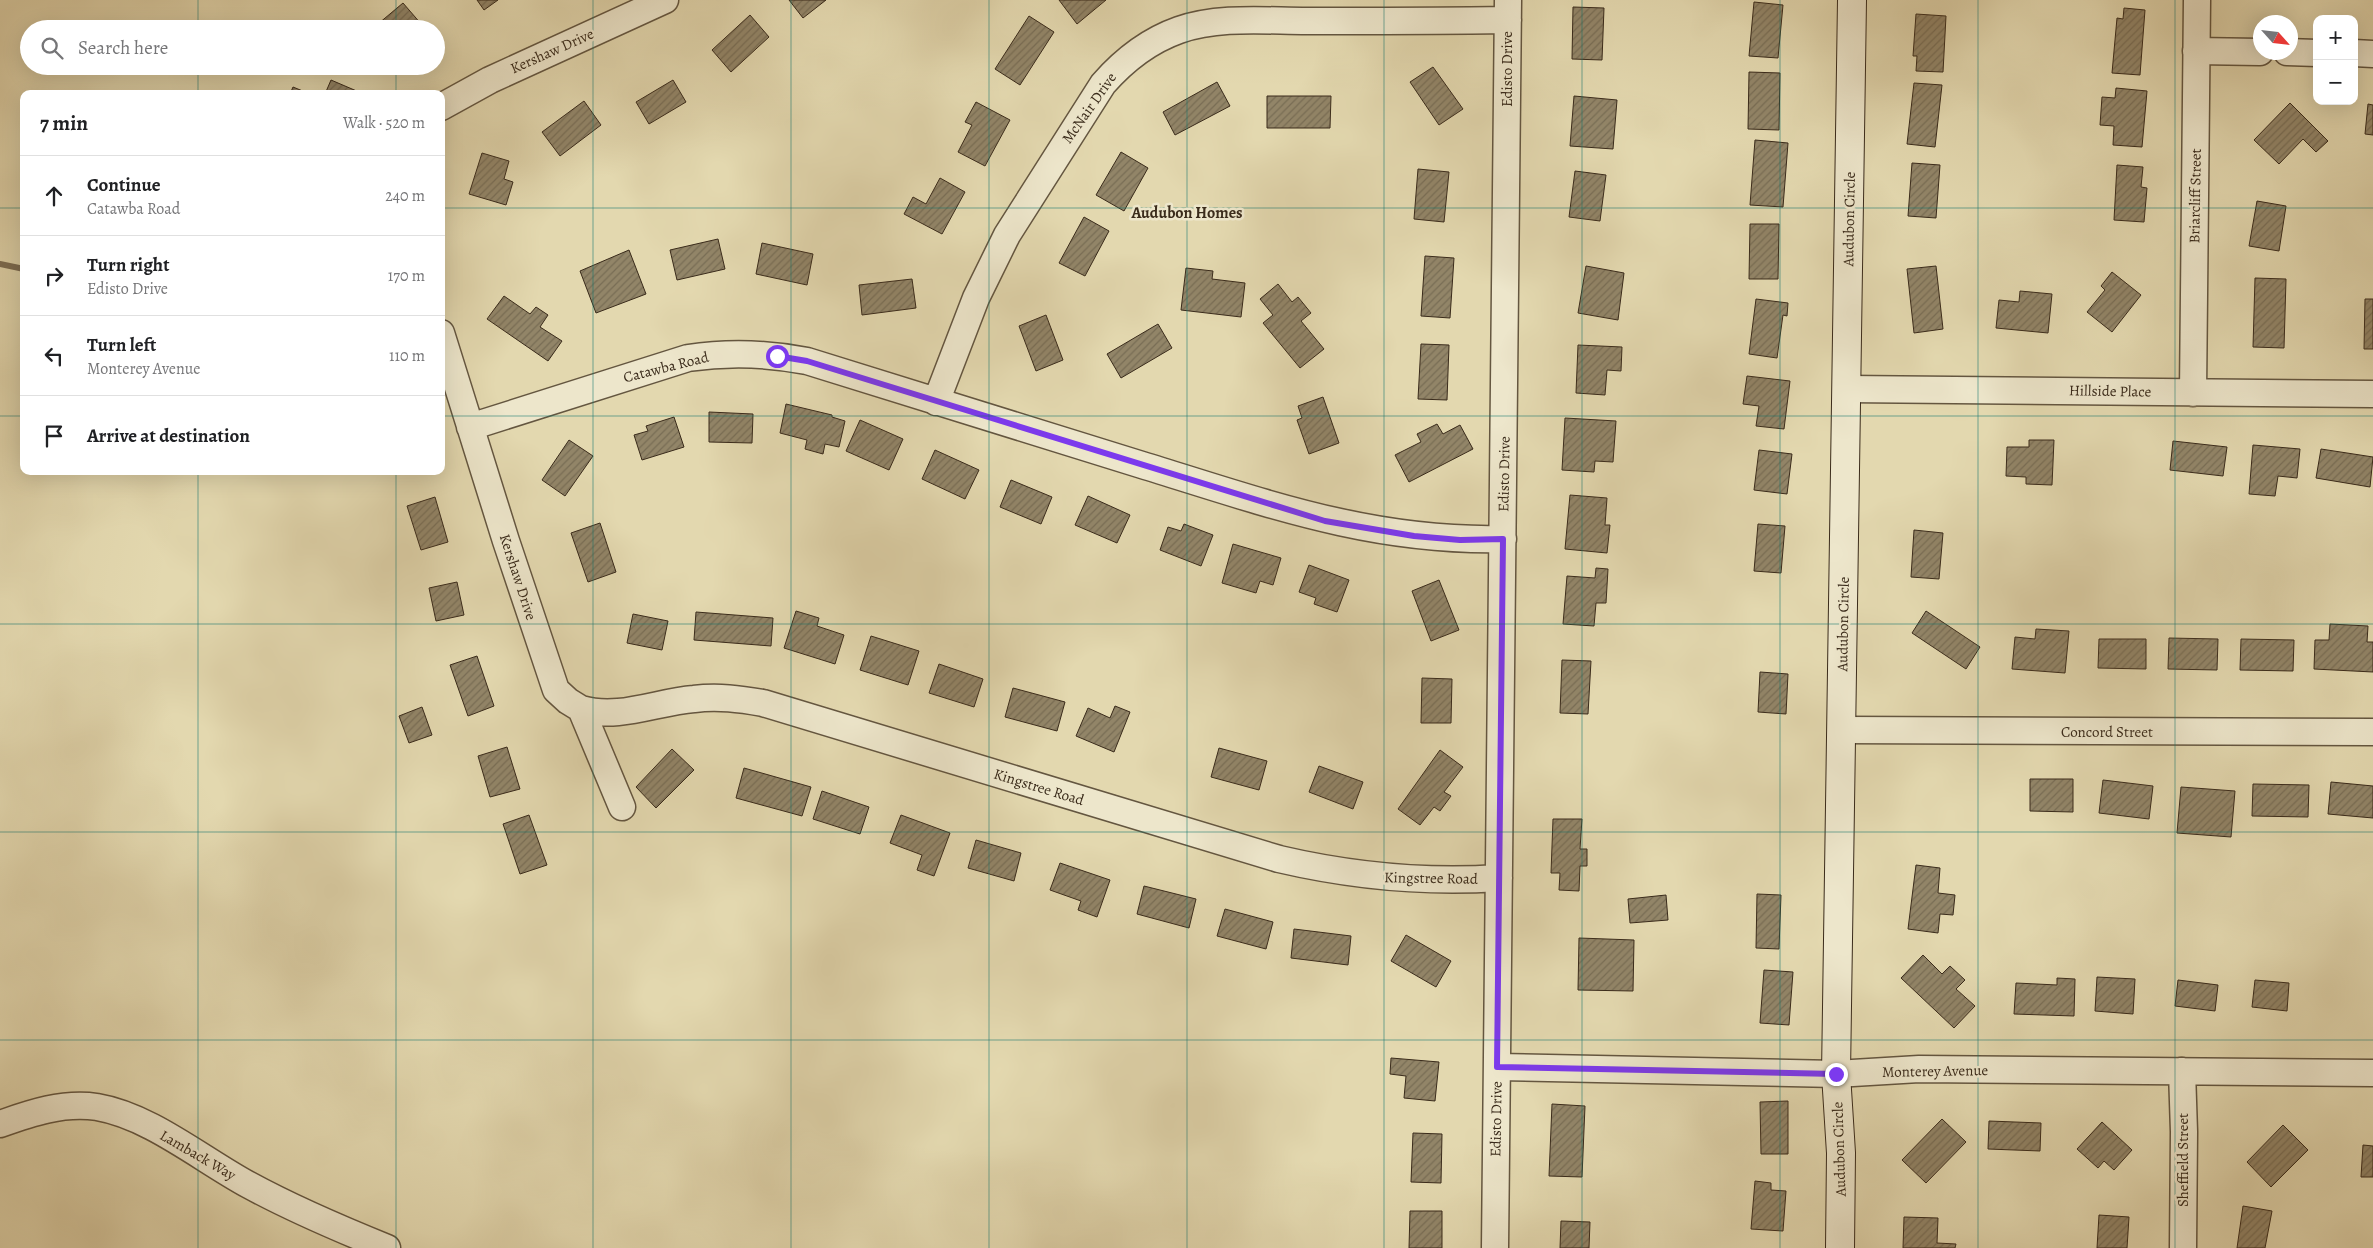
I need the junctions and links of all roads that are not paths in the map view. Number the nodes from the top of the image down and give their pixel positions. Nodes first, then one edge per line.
1 (665, 0) edge
2 (1852, 0) edge
3 (2196, 0) edge
4 (1262, 10) edge
5 (1508, 10) edge
6 (2196, 51) junction
7 (2253, 52) edge
8 (2298, 52) edge
9 (2313, 53) edge
10 (2358, 54) edge
11 (2373, 54) edge
12 (445, 105) edge
13 (445, 346) edge
14 (1847, 389) junction
15 (2193, 393) junction
16 (2373, 394) edge
17 (936, 402) junction
18 (470, 427) junction
19 (1503, 539) junction
20 (581, 709) junction
21 (1842, 730) junction
22 (2373, 732) edge
23 (622, 807) dead end
24 (1499, 878) junction
25 (1497, 1067) junction
26 (2182, 1071) junction
27 (1836, 1074) junction
28 (2373, 1074) edge
29 (0, 1124) edge
30 (387, 1248) edge
31 (1495, 1248) edge
32 (1840, 1248) edge
33 (2183, 1248) edge

1 - 12 street, Kershaw Drive
2 - 14 street, Audubon Circle
3 - 6 street, Briarcliff Street
4 - 5 street, McNair Drive
4 - 17 street, McNair Drive
5 - 19 street, Edisto Drive
6 - 7 street
6 - 15 street, Briarcliff Street
8 - 9 street
10 - 11 street
13 - 18 street, Kershaw Drive
14 - 15 street, Hillside Place
14 - 21 street, Audubon Circle
15 - 16 street, Hillside Place
17 - 18 street, Catawba Road
17 - 19 street, Catawba Road
18 - 20 street, Kershaw Drive
19 - 24 street, Edisto Drive
20 - 23 street
20 - 24 street, Kingstree Road
21 - 22 street, Concord Street
21 - 27 street, Audubon Circle
24 - 25 street, Edisto Drive
25 - 27 street, Monterey Avenue
25 - 31 street, Edisto Drive
26 - 27 street, Monterey Avenue
26 - 28 street, Monterey Avenue
26 - 33 street, Sheffield Street
27 - 32 street, Audubon Circle
29 - 30 street, Lamback Way

